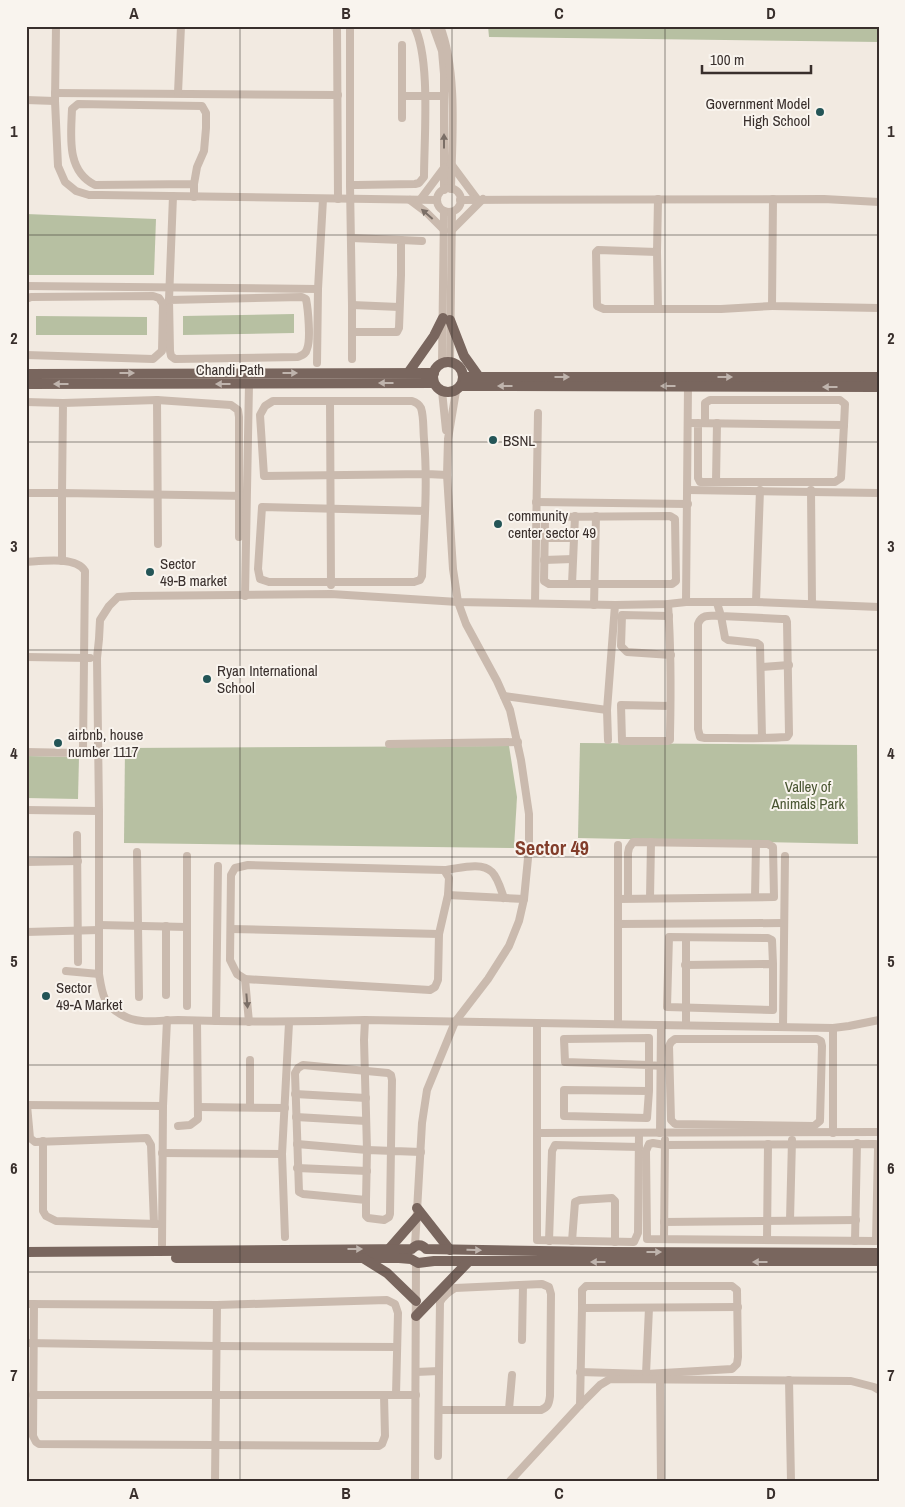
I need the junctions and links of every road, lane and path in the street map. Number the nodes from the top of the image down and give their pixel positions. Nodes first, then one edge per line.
1 (56, 26) edge
2 (181, 26) edge
3 (350, 26) edge
4 (414, 26) edge
5 (433, 26) edge
6 (440, 26) edge
7 (337, 28) dead end
8 (402, 45) dead end
9 (74, 93) junction
10 (178, 94) junction
11 (338, 94) junction
12 (424, 95) junction
13 (402, 96) junction
14 (444, 96) junction
15 (55, 97) junction
16 (26, 100) edge
17 (75, 106) junction
18 (402, 118) dead end
19 (448, 166) junction
20 (194, 184) junction
21 (350, 185) junction
22 (448, 190) junction
23 (173, 196) junction
24 (194, 197) junction
25 (323, 199) junction
26 (338, 199) junction
27 (351, 199) junction
28 (480, 199) junction
29 (658, 199) junction
30 (774, 199) junction
31 (409, 200) junction
32 (420, 200) junction
33 (437, 200) junction
34 (460, 200) junction
35 (879, 202) edge
36 (448, 211) junction
37 (448, 230) junction
38 (351, 238) junction
39 (401, 240) junction
40 (422, 241) dead end
41 (657, 252) junction
42 (26, 286) edge
43 (153, 287) junction
44 (169, 287) junction
45 (318, 289) junction
46 (26, 291) edge
47 (153, 296) junction
48 (26, 299) edge
49 (169, 300) junction
50 (352, 305) junction
51 (772, 306) junction
52 (399, 307) junction
53 (879, 308) edge
54 (658, 309) junction
55 (447, 315) junction
56 (352, 332) junction
57 (26, 355) edge
58 (352, 359) dead end
59 (317, 363) dead end
60 (446, 363) junction
61 (408, 372) junction
62 (26, 374) edge
63 (479, 377) junction
64 (879, 377) edge
65 (436, 382) junction
66 (26, 384) edge
67 (249, 384) junction
68 (460, 384) junction
69 (688, 386) junction
70 (879, 387) edge
71 (157, 400) junction
72 (26, 402) edge
73 (330, 402) junction
74 (63, 403) junction
75 (538, 413) dead end
76 (688, 423) junction
77 (701, 423) junction
78 (716, 423) junction
79 (844, 425) junction
80 (448, 439) junction
81 (427, 474) junction
82 (330, 475) junction
83 (447, 475) junction
84 (716, 482) junction
85 (688, 490) junction
86 (760, 490) junction
87 (811, 490) junction
88 (26, 492) edge
89 (62, 493) junction
90 (879, 493) edge
91 (157, 495) junction
92 (243, 496) junction
93 (536, 502) junction
94 (688, 504) junction
95 (330, 508) junction
96 (425, 511) junction
97 (575, 516) junction
98 (596, 516) junction
99 (239, 537) dead end
100 (544, 538) junction
101 (574, 538) junction
102 (158, 544) dead end
103 (544, 560) junction
104 (573, 560) junction
105 (62, 561) junction
106 (26, 562) edge
107 (331, 582) junction
108 (572, 584) junction
109 (594, 584) junction
110 (331, 594) junction
111 (245, 596) junction
112 (458, 602) junction
113 (686, 602) junction
114 (756, 602) junction
115 (535, 603) junction
116 (717, 603) junction
117 (812, 603) junction
118 (668, 604) junction
119 (594, 605) junction
120 (615, 605) junction
121 (879, 607) edge
122 (669, 616) junction
123 (721, 616) junction
124 (671, 654) junction
125 (26, 657) edge
126 (85, 658) junction
127 (97, 658) junction
128 (789, 665) junction
129 (761, 667) junction
130 (504, 696) junction
131 (670, 706) junction
132 (607, 710) junction
133 (762, 738) junction
134 (608, 740) dead end
135 (518, 742) junction
136 (389, 744) dead end
137 (26, 752) edge
138 (26, 810) edge
139 (99, 811) junction
140 (77, 835) dead end
141 (651, 842) junction
142 (756, 844) junction
143 (618, 845) dead end
144 (136, 852) dead end
145 (188, 856) dead end
146 (785, 856) dead end
147 (78, 861) junction
148 (26, 862) edge
149 (218, 866) dead end
150 (444, 870) junction
151 (448, 895) junction
152 (755, 897) junction
153 (504, 898) junction
154 (618, 898) junction
155 (628, 898) junction
156 (650, 898) junction
157 (524, 899) junction
158 (784, 923) junction
159 (618, 924) junction
160 (139, 925) junction
161 (166, 926) junction
162 (99, 927) junction
163 (187, 927) junction
164 (231, 929) junction
165 (78, 931) junction
166 (26, 932) edge
167 (439, 934) junction
168 (686, 938) junction
169 (78, 962) dead end
170 (773, 964) junction
171 (685, 965) junction
172 (66, 971) dead end
173 (99, 974) junction
174 (245, 979) junction
175 (166, 995) dead end
176 (139, 997) dead end
177 (187, 1006) dead end
178 (686, 1008) junction
179 (167, 1020) junction
180 (365, 1020) junction
181 (879, 1020) edge
182 (197, 1021) junction
183 (216, 1021) junction
184 (249, 1022) junction
185 (455, 1022) junction
186 (289, 1023) junction
187 (538, 1023) junction
188 (618, 1024) junction
189 (661, 1024) junction
190 (686, 1025) junction
191 (701, 1025) junction
192 (783, 1027) junction
193 (833, 1028) junction
194 (702, 1040) junction
195 (250, 1060) dead end
196 (649, 1065) junction
197 (660, 1066) junction
198 (365, 1070) junction
199 (649, 1091) junction
200 (296, 1094) junction
201 (366, 1098) junction
202 (27, 1105) edge
203 (163, 1106) junction
204 (198, 1107) junction
205 (250, 1107) junction
206 (285, 1108) junction
207 (296, 1117) junction
208 (366, 1121) junction
209 (178, 1126) dead end
210 (879, 1132) edge
211 (538, 1133) junction
212 (639, 1133) junction
213 (662, 1133) junction
214 (792, 1133) junction
215 (833, 1133) junction
216 (43, 1141) junction
217 (857, 1143) junction
218 (297, 1144) junction
219 (768, 1144) junction
220 (792, 1144) junction
221 (665, 1145) junction
222 (639, 1147) junction
223 (367, 1150) junction
224 (391, 1151) junction
225 (421, 1152) junction
226 (162, 1153) junction
227 (282, 1154) junction
228 (297, 1168) junction
229 (367, 1171) junction
230 (366, 1200) junction
231 (417, 1212) junction
232 (766, 1220) junction
233 (790, 1220) junction
234 (856, 1220) junction
235 (664, 1222) junction
236 (158, 1224) junction
237 (285, 1238) dead end
238 (664, 1239) junction
239 (767, 1240) junction
240 (549, 1241) junction
241 (572, 1241) junction
242 (855, 1241) junction
243 (616, 1242) junction
244 (162, 1245) dead end
245 (389, 1249) junction
246 (450, 1250) junction
247 (26, 1252) edge
248 (879, 1253) edge
249 (416, 1255) junction
250 (362, 1258) junction
251 (26, 1259) edge
252 (469, 1261) junction
253 (879, 1261) edge
254 (524, 1285) junction
255 (416, 1301) junction
256 (30, 1304) edge
257 (217, 1305) junction
258 (738, 1307) junction
259 (582, 1308) junction
260 (649, 1308) junction
261 (416, 1316) junction
262 (522, 1340) dead end
263 (30, 1343) edge
264 (217, 1346) junction
265 (397, 1347) junction
266 (439, 1371) junction
267 (416, 1372) junction
268 (580, 1372) junction
269 (646, 1374) junction
270 (512, 1375) dead end
271 (660, 1380) junction
272 (790, 1380) junction
273 (879, 1390) edge
274 (31, 1392) edge
275 (384, 1395) junction
276 (396, 1395) junction
277 (416, 1395) junction
278 (216, 1396) junction
279 (580, 1406) junction
280 (509, 1409) junction
281 (438, 1410) junction
282 (30, 1436) edge
283 (215, 1445) junction
284 (438, 1456) dead end
285 (215, 1481) edge
286 (415, 1481) edge
287 (510, 1481) edge
288 (661, 1481) edge
289 (791, 1481) edge

1 - 15 street
2 - 10 street
3 - 21 street
4 - 12 street
5 - 14 street
6 - 19 street
7 - 11 street
8 - 13 street
9 - 10 street
9 - 15 street
9 - 17 street
10 - 11 street
11 - 26 street
12 - 13 street
12 - 14 street
12 - 21 street
13 - 18 street
19 -> 14 street
15 - 16 street
15 - 23 street
17 - 20 street
17 - 20 street
19 - 22 street
19 - 28 street
19 - 32 street
20 - 24 street
21 - 27 street
22 - 33 street
22 - 34 street
23 - 24 street
23 - 44 street
24 - 25 street
25 - 26 street
25 - 45 street
26 - 27 street
27 - 31 street
27 - 38 street
28 - 29 street
28 - 34 street
28 - 37 street
29 - 30 street
29 - 41 street
30 - 35 street
30 - 51 street
31 - 32 street
37 -> 31 street
32 - 33 street
33 - 36 street
34 - 36 street
36 - 37 street
37 - 55 street
38 - 39 street
38 - 50 street
39 - 40 street
39 - 52 street
41 - 54 street
41 - 54 street
42 - 43 street
42 - 46 street
43 - 44 street
43 - 47 street
44 - 45 street
44 - 49 street
45 - 59 street
47 - 48 street
47 - 57 street
49 - 49 street
50 - 52 street
50 - 56 street
51 - 53 street
51 - 54 street
52 - 56 street
55 - 60 street
55 - 61 main road
55 - 63 main road
56 - 58 street
60 - 65 main road
60 - 68 main road
62 -> 61 main road, Chandi Path
61 - 65 main road, Chandi Path
63 -> 64 main road
63 - 68 main road
65 -> 67 main road, Chandi Path
65 - 68 main road
65 - 80 street
67 -> 66 main road, Chandi Path
67 - 92 street
69 -> 68 main road
68 - 80 street
70 -> 69 main road
69 - 76 street
71 - 74 street
71 - 91 street
71 - 92 street
72 - 74 street
73 - 81 street
73 - 82 street
73 - 82 street
74 - 89 street
75 - 93 street
76 - 77 street
76 - 85 street
77 - 78 street
77 - 79 street
77 - 84 street
78 - 79 street
78 - 84 street
79 - 84 street
80 - 83 street
81 - 82 street
81 - 83 street
81 - 96 street
82 - 95 street
83 - 112 street
85 - 86 street
85 - 94 street
86 - 87 street
86 - 114 street
87 - 90 street
87 - 117 street
88 - 89 street
89 - 91 street
89 - 105 street
91 - 92 street
91 - 102 street
92 - 99 street
92 - 111 street
93 - 94 street
93 - 115 street
94 - 113 street
95 - 96 street
95 - 107 street
95 - 107 street
96 - 107 street
97 - 98 street
97 - 100 street
97 - 101 street
98 - 109 street
98 - 109 street
100 - 101 street
100 - 103 street
101 - 104 street
103 - 104 street
103 - 108 street
104 - 108 street
105 - 106 street
105 - 126 street
107 - 110 street
108 - 109 street
109 - 119 street
110 - 111 street
110 - 112 street
111 - 127 street
112 - 115 street
112 - 130 street
113 - 116 street
113 - 118 street
114 - 116 street
114 - 117 street
115 - 119 street
116 - 123 street
117 - 121 street
118 - 120 street
118 - 122 street
119 - 120 street
120 - 132 street
122 - 124 street
122 - 124 street
123 - 128 street
123 - 129 street
123 - 133 street
124 - 131 street
125 - 126 street
126 - 127 street
126 - 137 street
127 - 139 street
128 - 129 street
128 - 133 street
129 - 133 street
130 - 132 street
130 - 135 street
131 - 131 street
132 - 134 street
135 - 136 street
135 - 157 street
138 - 139 street
139 - 162 street
140 - 147 street
141 - 142 street
141 - 155 street
141 - 156 street
142 - 152 street
142 - 152 street
143 - 154 street
144 - 160 street
145 - 163 street
146 - 158 street
147 - 148 street
147 - 165 street
149 - 183 street
150 - 151 street
150 - 153 street
150 - 164 street
151 - 153 street
151 - 167 street
152 - 156 street
153 - 157 street
154 - 155 street
154 - 159 street
155 - 156 street
157 - 185 street
158 - 159 street
158 - 192 street
159 - 188 street
160 - 161 street
160 - 162 street
160 - 176 street
161 - 163 street
161 - 175 street
162 - 165 street
162 - 173 street
163 - 177 street
164 - 167 street
164 - 174 street
165 - 166 street
165 - 169 street
167 - 174 street
168 - 170 street
168 - 171 street
168 - 178 street
170 - 171 street
170 - 178 street
171 - 178 street
172 - 173 street
173 - 179 street
174 -> 184 street
178 - 190 street
179 - 182 street
179 - 203 street
180 - 185 street
180 - 186 street
180 - 198 street
181 - 193 street
182 - 183 street
182 - 204 street
183 - 184 street
184 - 186 street
185 - 187 street
185 - 225 street
186 - 206 street
187 - 188 street
187 - 211 street
188 - 189 street
189 - 190 street
189 - 197 street
190 - 191 street
191 - 192 street
191 - 194 street
192 - 193 street
193 - 215 street
194 - 194 street
195 - 205 street
196 - 196 street
196 - 197 street
196 - 199 street
197 - 213 street
198 - 200 street
198 - 201 street
198 - 224 street
199 - 199 street
200 - 201 street
200 - 207 street
201 - 208 street
202 - 203 street
202 - 216 street
203 - 226 street
204 - 205 street
204 - 209 street
205 - 206 street
206 - 227 street
207 - 208 street
207 - 218 street
208 - 223 street
210 - 215 street
211 - 212 street
211 - 240 street
212 - 213 street
212 - 222 street
213 - 214 street
213 - 221 street
214 - 215 street
214 - 220 street
216 - 236 street
216 - 236 street
217 - 220 street
217 - 234 street
217 - 242 street
218 - 223 street
218 - 228 street
219 - 220 street
219 - 221 street
219 - 232 street
220 - 233 street
221 - 235 street
221 - 238 street
222 - 240 street
222 - 243 street
223 - 224 street
223 - 229 street
224 - 225 street
224 - 230 street
225 - 231 street
226 - 227 street
226 - 236 street
227 - 237 street
228 - 229 street
228 - 230 street
229 - 230 street
231 - 245 main road
231 - 246 main road
231 - 249 street
232 - 233 street
232 - 235 street
232 - 239 street
233 - 234 street
234 - 242 street
235 - 238 street
236 - 244 street
238 - 239 street
239 - 242 street
240 - 241 street
241 - 243 street
241 - 243 street
247 -> 245 main road
245 - 249 main road
246 -> 248 main road
246 - 249 main road
249 - 250 main road
249 - 252 main road
249 - 255 street
250 - 251 main road
250 - 255 main road
253 -> 252 main road
252 - 261 main road
254 - 262 street
254 - 266 street
254 - 280 street
255 - 261 street
256 - 257 street
256 - 263 street
257 - 264 street
257 - 265 street
258 - 259 street
258 - 260 street
258 - 269 street
259 - 260 street
259 - 268 street
260 - 269 street
261 - 267 street
263 - 264 street
263 - 274 street
264 - 265 street
264 - 278 street
265 - 276 street
266 - 267 street
266 - 281 street
267 - 277 street
268 - 269 street
268 - 279 street
270 - 280 street
271 - 272 street
271 - 279 street
271 - 288 street
272 - 273 street
272 - 289 street
274 - 278 street
274 - 282 street
275 - 276 street
275 - 278 street
275 - 283 street
276 - 277 street
277 - 286 street
278 - 283 street
279 - 287 street
280 - 281 street
281 - 284 street
282 - 283 street
283 - 285 street

